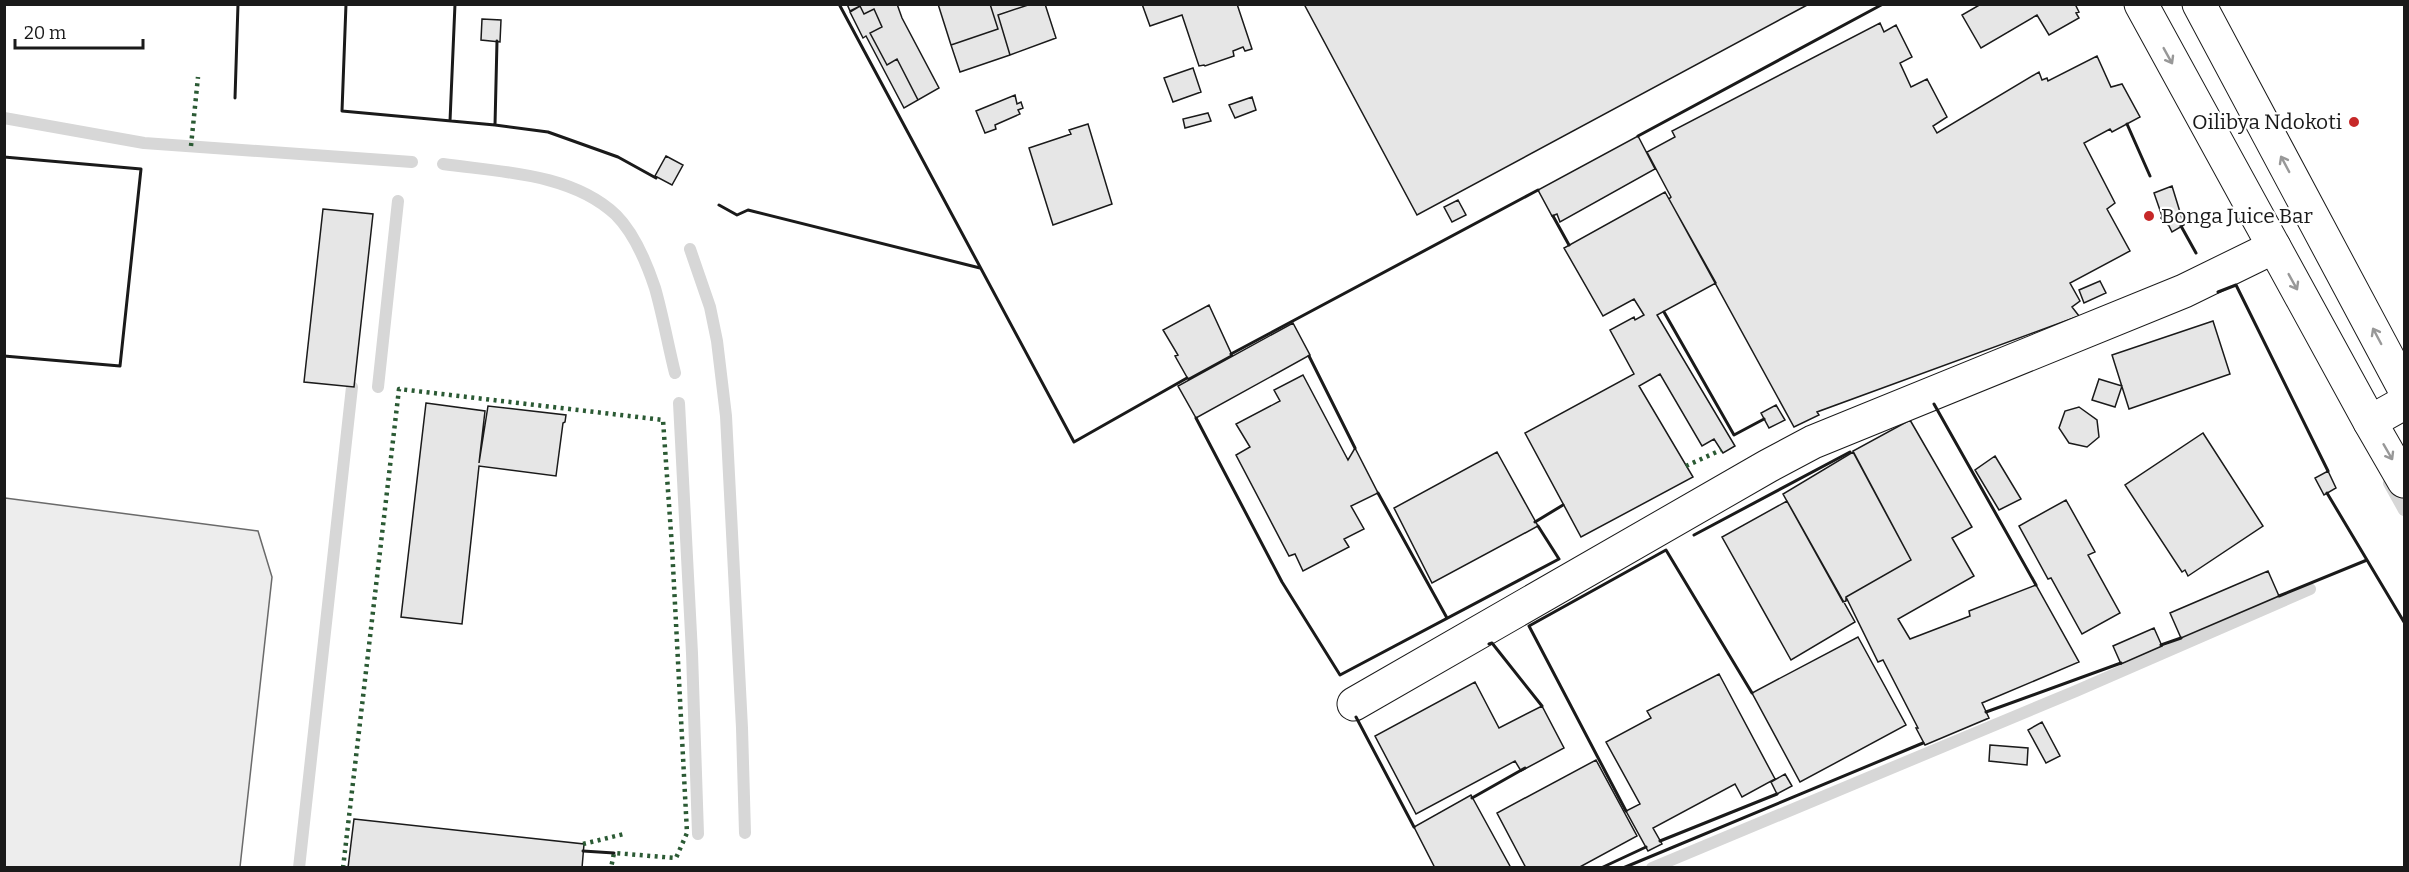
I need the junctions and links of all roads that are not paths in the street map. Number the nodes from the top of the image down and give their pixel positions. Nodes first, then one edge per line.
1 (2141, 4) edge
2 (2199, 4) edge
3 (2274, 247) junction
4 (2404, 388) edge
5 (2404, 404) edge
6 (2370, 422) junction
7 (2404, 481) edge
8 (1354, 704) dead end

1 -> 3 street
4 -> 2 street
3 -> 6 street
3 - 8 street
5 - 6 street
6 -> 7 street

